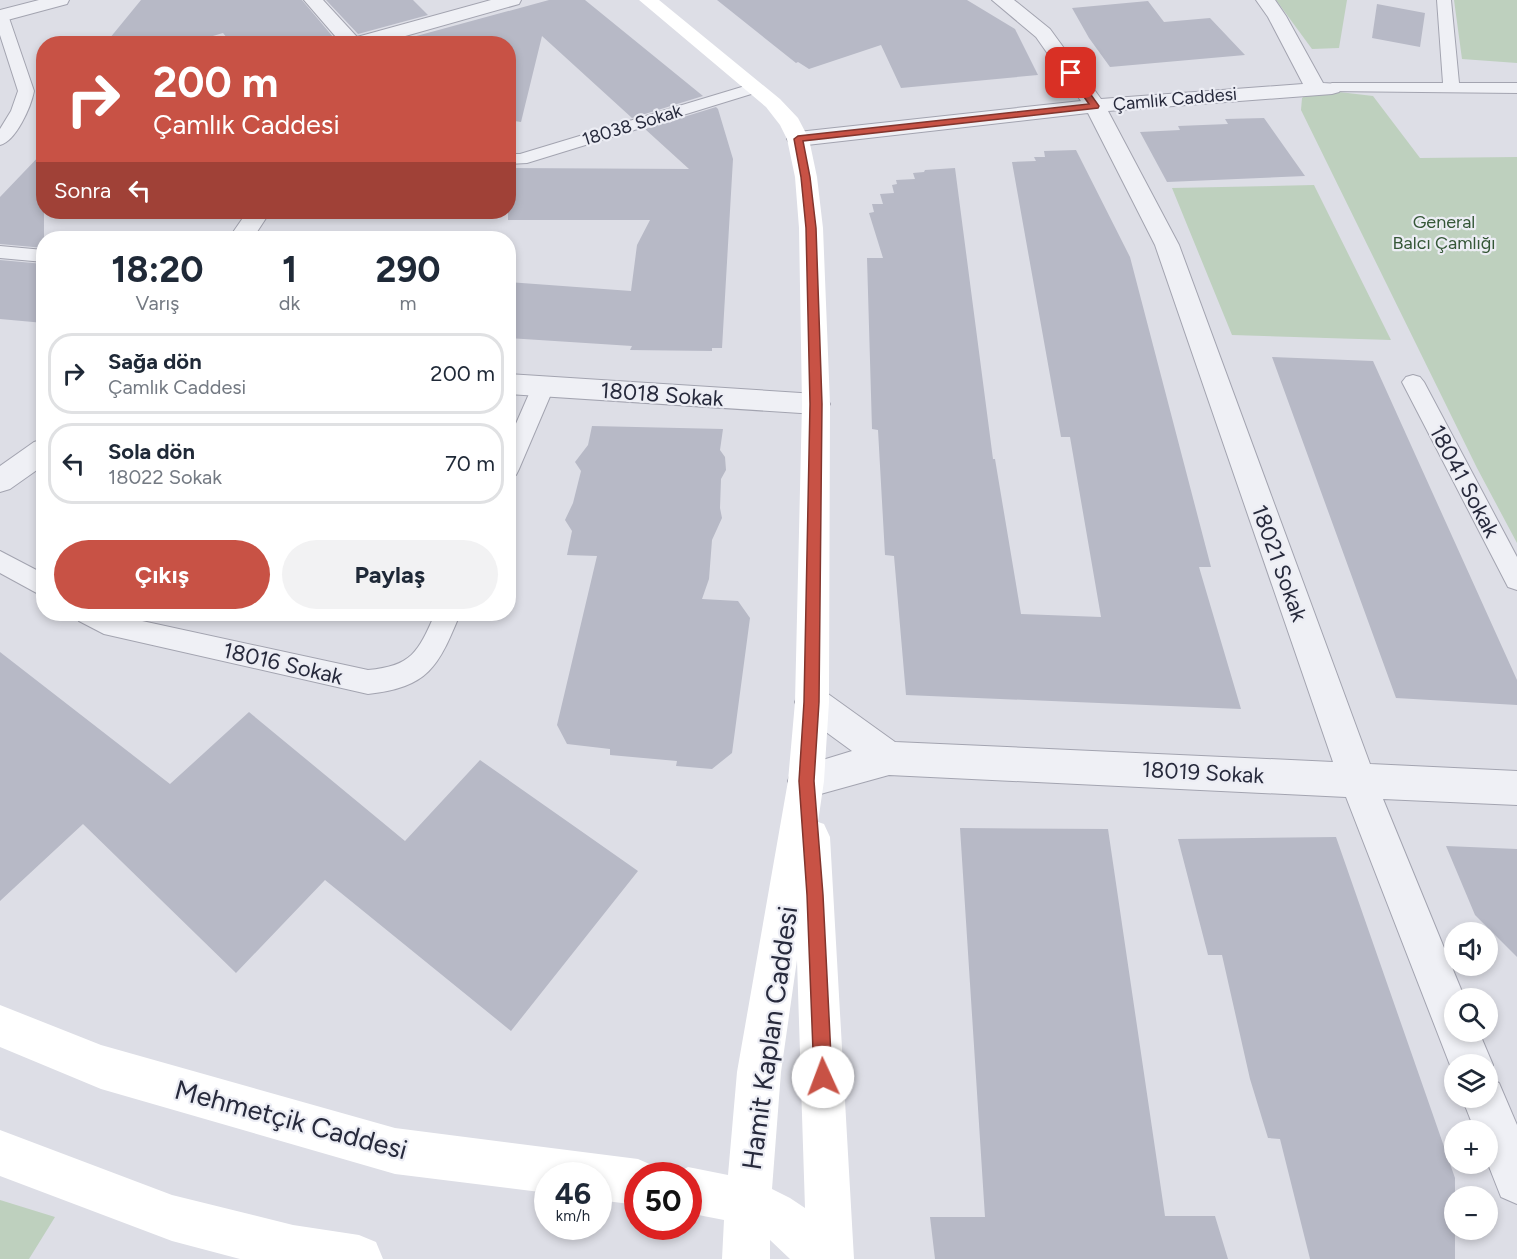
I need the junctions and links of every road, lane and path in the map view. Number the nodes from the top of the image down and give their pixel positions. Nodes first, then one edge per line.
1 (60, 0) edge
2 (313, 0) edge
3 (513, 0) edge
4 (648, 0) edge
5 (1001, 0) edge
6 (1265, 0) edge
7 (1444, 0) edge
8 (0, 16) edge
9 (346, 36) edge
10 (382, 36) edge
11 (755, 88) junction
12 (1323, 88) junction
13 (1451, 88) junction
14 (1517, 88) edge
15 (1095, 106) junction
16 (798, 139) junction
17 (0, 140) edge
18 (516, 159) edge
19 (0, 252) edge
20 (36, 255) edge
21 (1413, 382) dead end
22 (516, 385) edge
23 (543, 387) junction
24 (816, 404) junction
25 (516, 450) edge
26 (36, 456) edge
27 (0, 481) edge
28 (0, 561) edge
29 (1517, 580) edge
30 (36, 582) edge
31 (100, 621) edge
32 (444, 621) edge
33 (812, 702) junction
34 (889, 758) junction
35 (1357, 779) junction
36 (806, 781) junction
37 (1517, 788) edge
38 (1444, 997) edge
39 (0, 1026) edge
40 (1488, 1108) edge
41 (0, 1153) edge
42 (534, 1169) edge
43 (1517, 1181) edge
44 (702, 1193) edge
45 (748, 1204) junction
46 (359, 1259) edge
47 (746, 1259) edge
48 (822, 1259) edge
49 (830, 1259) edge

1 - 8 street
2 - 9 street
3 - 10 street
4 - 11 main road, Hamit Kaplan Caddesi
5 - 15 street, 18021 Sokak
6 - 12 street
7 - 13 lane
8 - 17 lane
11 - 16 main road, Hamit Kaplan Caddesi
11 - 18 lane, 18038 Sokak
12 - 13 lane, Çamlık Caddesi
12 - 15 street, Çamlık Caddesi
13 - 14 lane, Çamlık Caddesi
15 - 16 street, Çamlık Caddesi
15 - 35 street, 18021 Sokak
16 - 24 main road, Hamit Kaplan Caddesi
19 - 20 lane
21 - 29 lane, 18041 Sokak
22 - 23 street, 18018 Sokak
23 - 24 street, 18018 Sokak
23 - 25 lane
24 - 33 main road, Hamit Kaplan Caddesi
26 - 27 street
28 - 30 lane
31 - 32 lane, 18016 Sokak
33 - 34 street
33 - 36 main road, Hamit Kaplan Caddesi
34 - 35 street, 18019 Sokak
34 - 36 street, 18019 Sokak
35 - 37 street, 18019 Sokak
35 - 38 street, 18021 Sokak
36 - 45 main road, Hamit Kaplan Caddesi
36 - 49 main road, Hamit Kaplan Caddesi
39 - 42 main road, Mehmetçik Caddesi
40 - 43 street
41 - 46 main road
44 - 45 main road
45 - 47 main road, Hamit Kaplan Caddesi
45 - 48 main road

